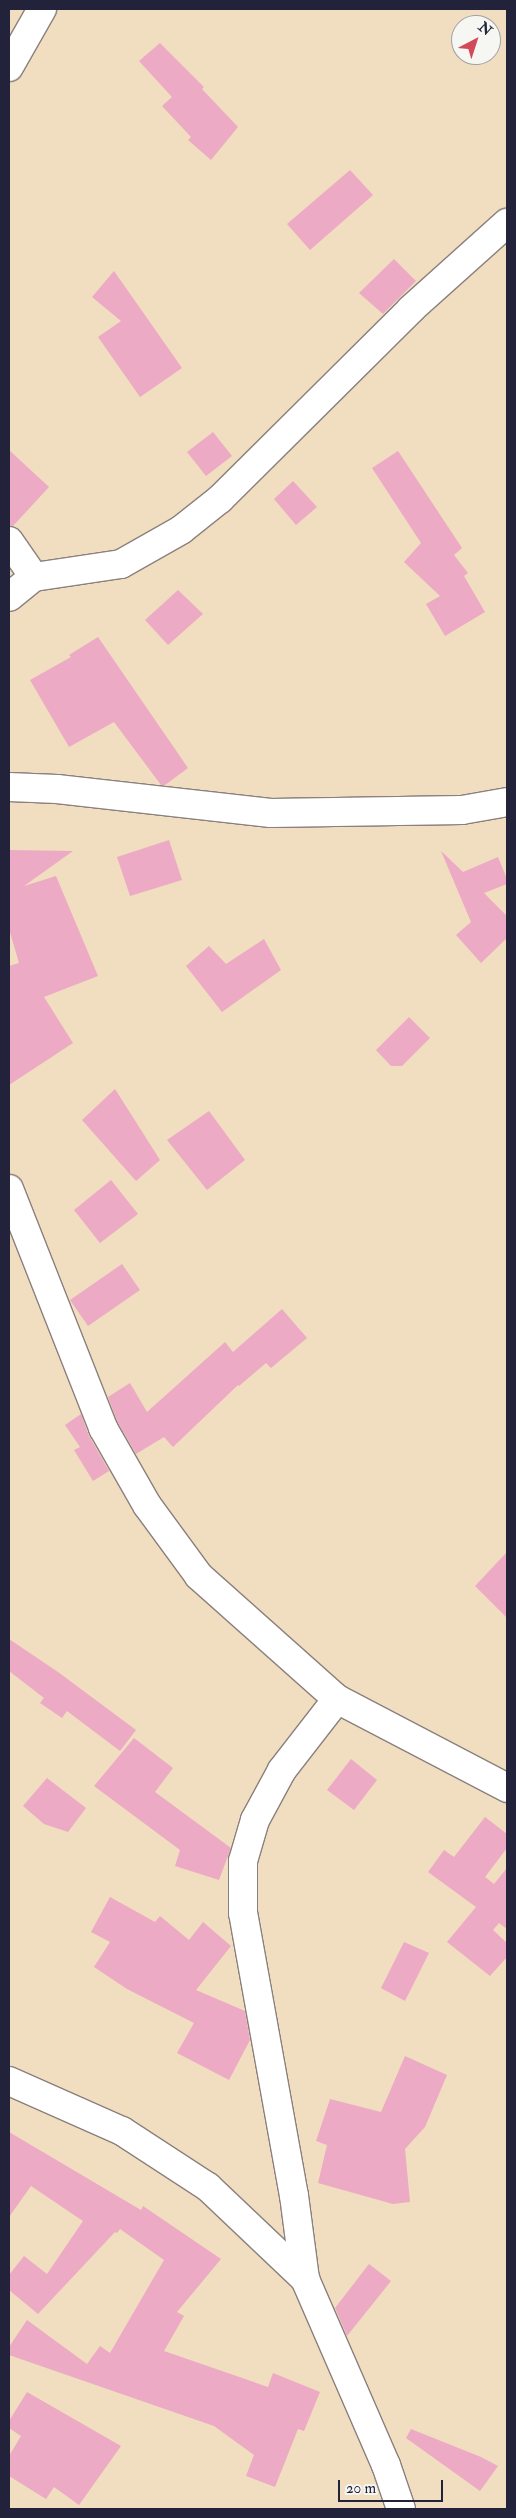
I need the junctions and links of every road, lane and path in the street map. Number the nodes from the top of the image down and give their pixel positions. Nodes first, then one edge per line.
1 (42, 9) edge
2 (9, 67) edge
3 (507, 223) edge
4 (9, 541) edge
5 (34, 577) junction
6 (9, 598) edge
7 (9, 787) edge
8 (507, 802) edge
9 (9, 1189) edge
10 (337, 1699) junction
11 (507, 1788) edge
12 (9, 2081) edge
13 (305, 2279) junction
14 (401, 2509) edge

1 - 2 street
3 - 5 street
4 - 5 street
5 - 6 street
7 - 8 street
9 - 10 street
10 - 11 street
10 - 13 street
12 - 13 street
13 - 14 street

